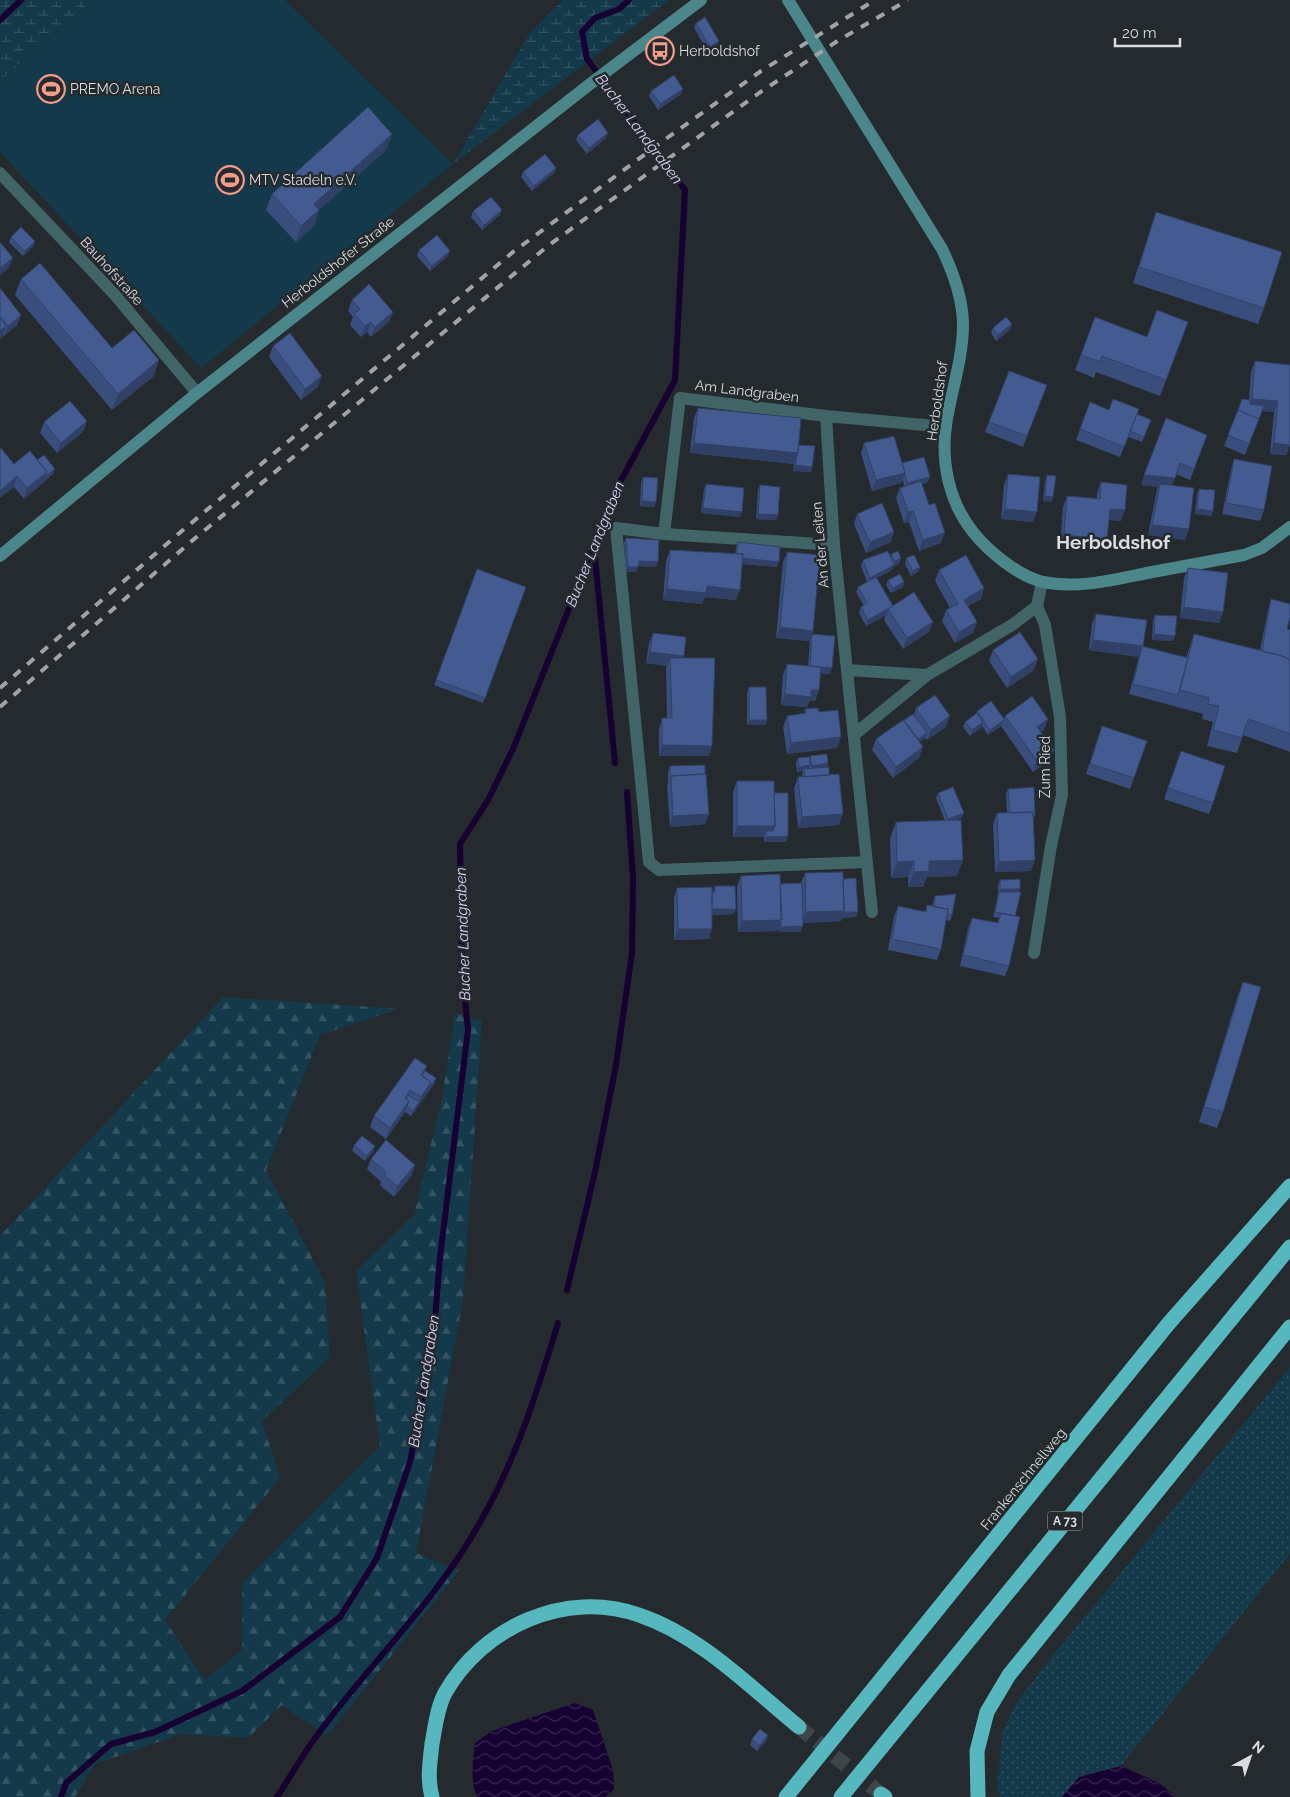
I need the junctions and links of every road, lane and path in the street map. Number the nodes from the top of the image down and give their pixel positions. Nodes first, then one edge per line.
1 (701, 0) edge
2 (788, 0) edge
3 (0, 173) edge
4 (197, 393) junction
5 (826, 416) junction
6 (946, 427) junction
7 (1290, 527) edge
8 (664, 534) junction
9 (834, 545) junction
10 (0, 556) edge
11 (1042, 582) junction
12 (1037, 606) junction
13 (847, 670) junction
14 (927, 675) junction
15 (855, 734) junction
16 (867, 862) junction
17 (872, 912) dead end
18 (1034, 953) dead end
19 (1290, 1186) edge
20 (1290, 1247) edge
21 (1290, 1327) edge
22 (800, 1728) tunnel mouth
23 (432, 1797) edge
24 (786, 1797) edge
25 (841, 1797) edge
26 (978, 1797) edge

1 - 4 street, Herboldshofer Straße
2 - 6 street, Herboldshof
3 - 4 street, Bauhofstraße
4 - 10 street, Herboldshofer Straße
5 - 6 street, Am Landgraben
5 - 8 street, Am Landgraben
5 - 9 street, An der Leiten
6 - 11 street, Herboldshof
7 - 11 street, Herboldshof
8 - 9 street
8 - 16 street
9 - 13 street, An der Leiten
11 - 12 street
12 - 14 street
12 - 18 street, Zum Ried
13 - 14 street
13 - 15 street, An der Leiten
14 - 15 street
15 - 16 street, An der Leiten
16 - 17 street, An der Leiten
19 - 24 highway, Frankenschnellweg
20 - 25 highway, A 73
21 - 26 highway
22 - 23 highway

